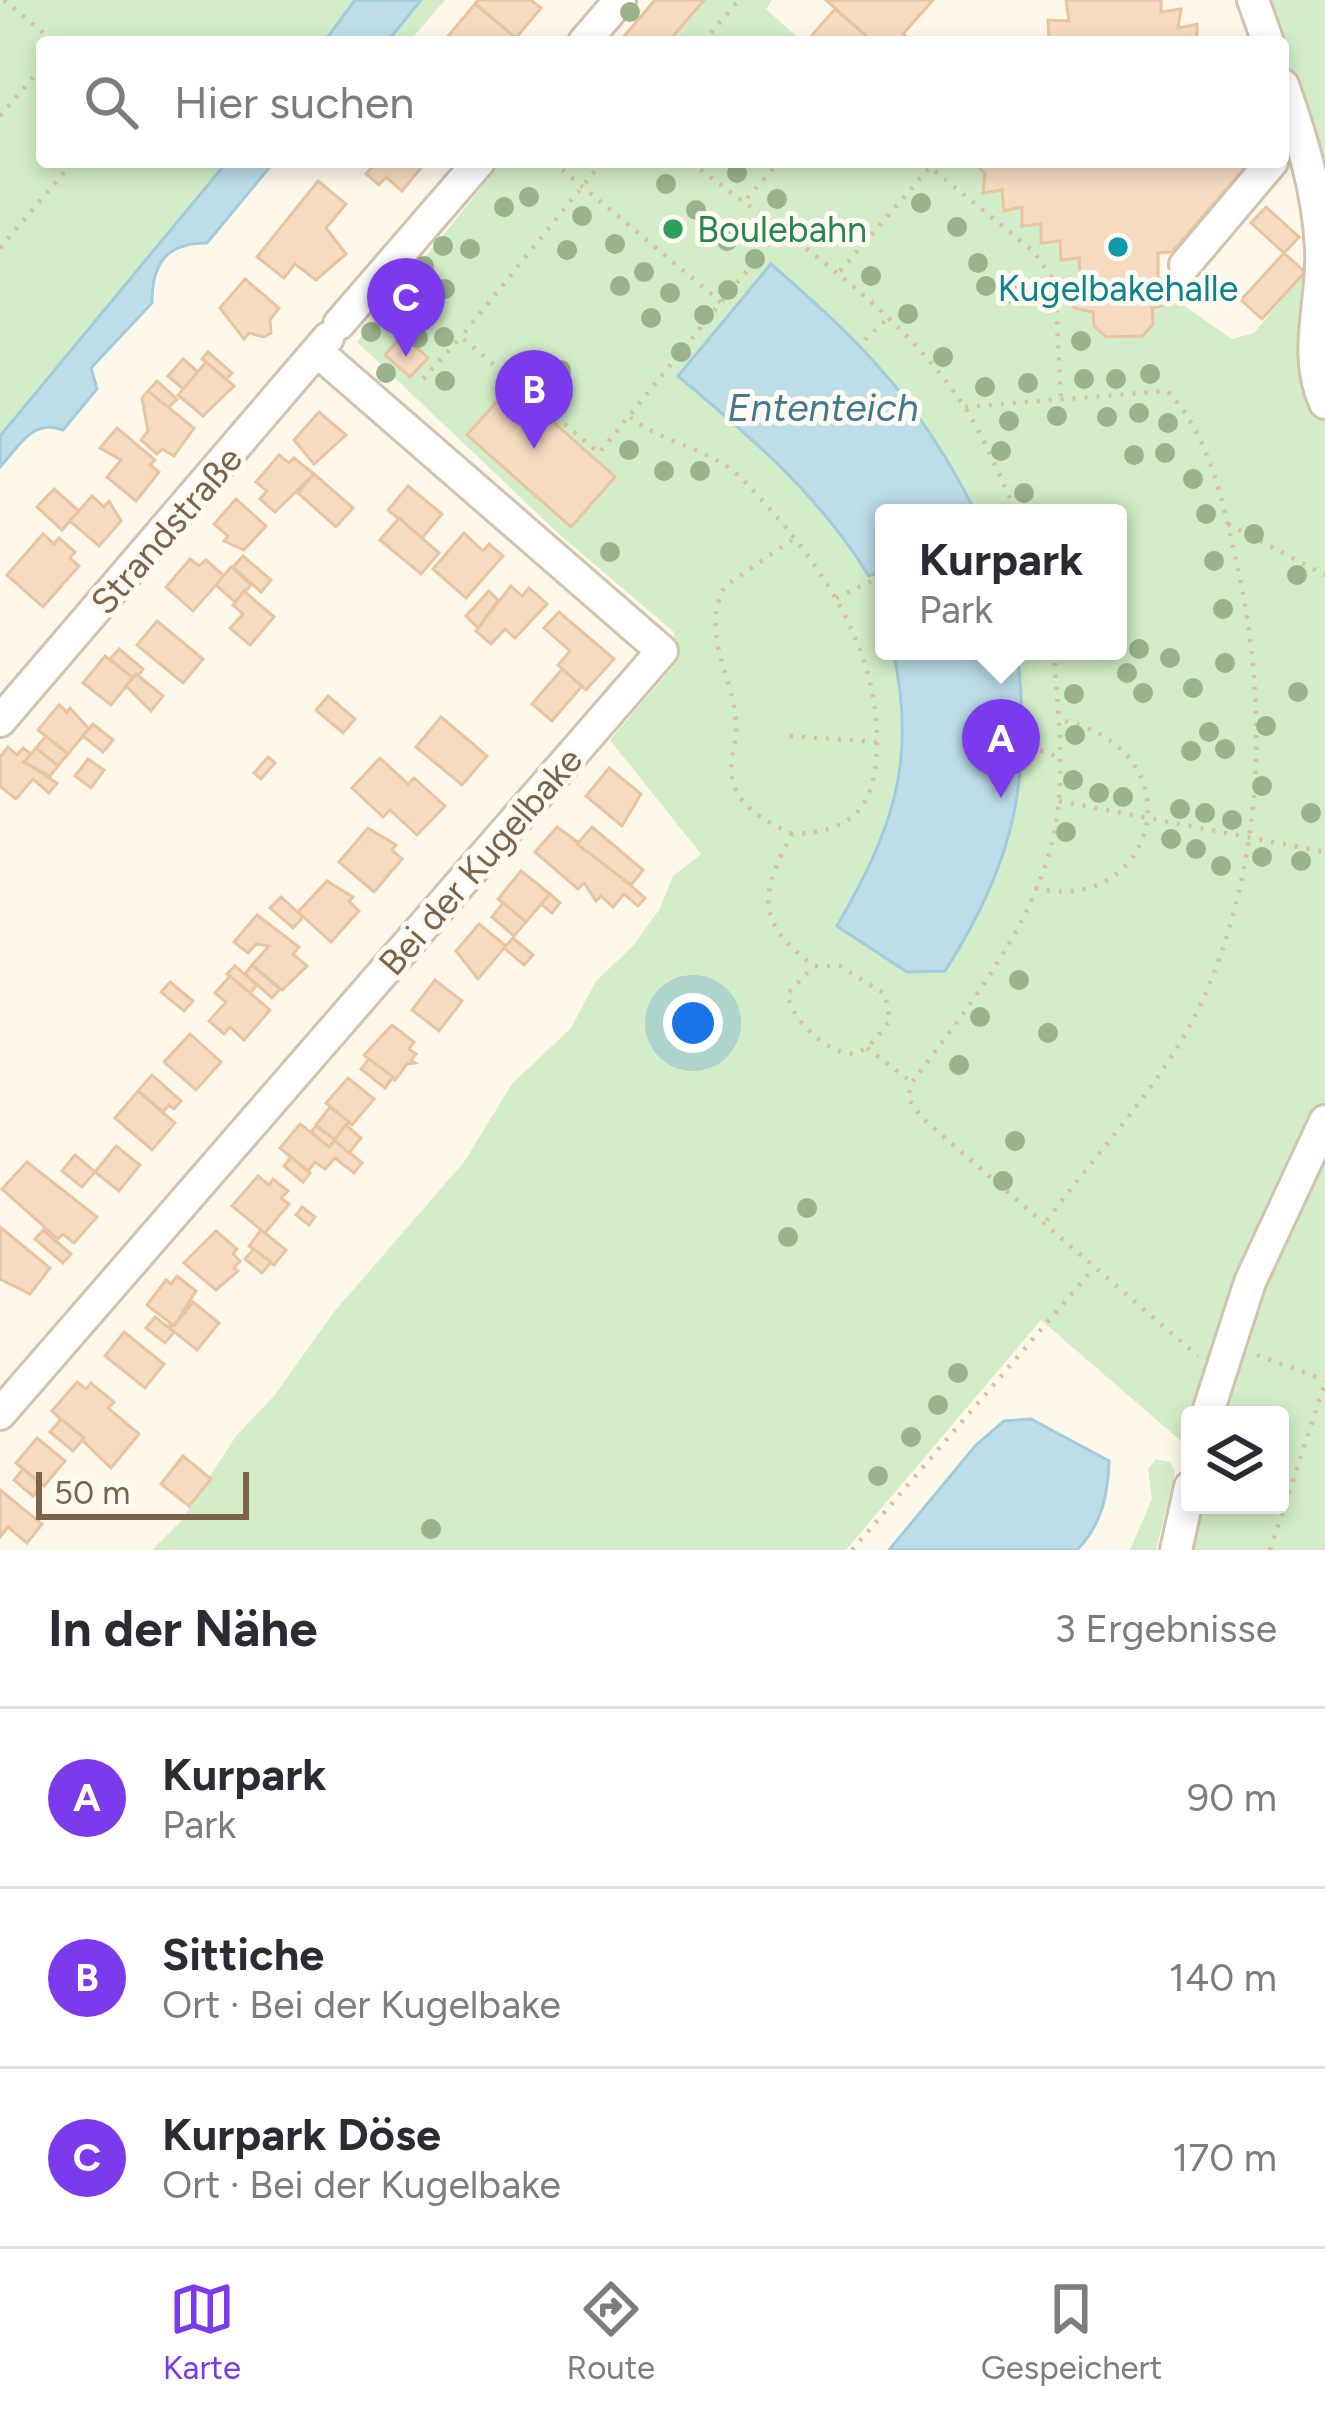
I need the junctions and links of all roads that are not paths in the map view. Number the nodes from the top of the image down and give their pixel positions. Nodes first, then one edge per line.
1 (620, 0) edge
2 (1252, 0) edge
3 (589, 36) edge
4 (1266, 36) edge
5 (1291, 140) edge
6 (474, 168) edge
7 (1267, 168) edge
8 (1185, 266) dead end
9 (329, 338) junction
10 (1325, 403) edge
11 (0, 721) edge
12 (1325, 1121) edge
13 (1209, 1406) edge
14 (0, 1414) edge
15 (1184, 1514) edge
16 (1176, 1550) edge

1 - 3 street
2 - 4 street
5 - 10 street
6 - 9 street, Strandstraße
7 - 8 street
9 - 11 street, Strandstraße
9 - 14 street, Bei der Kugelbake
12 - 13 street
15 - 16 street

